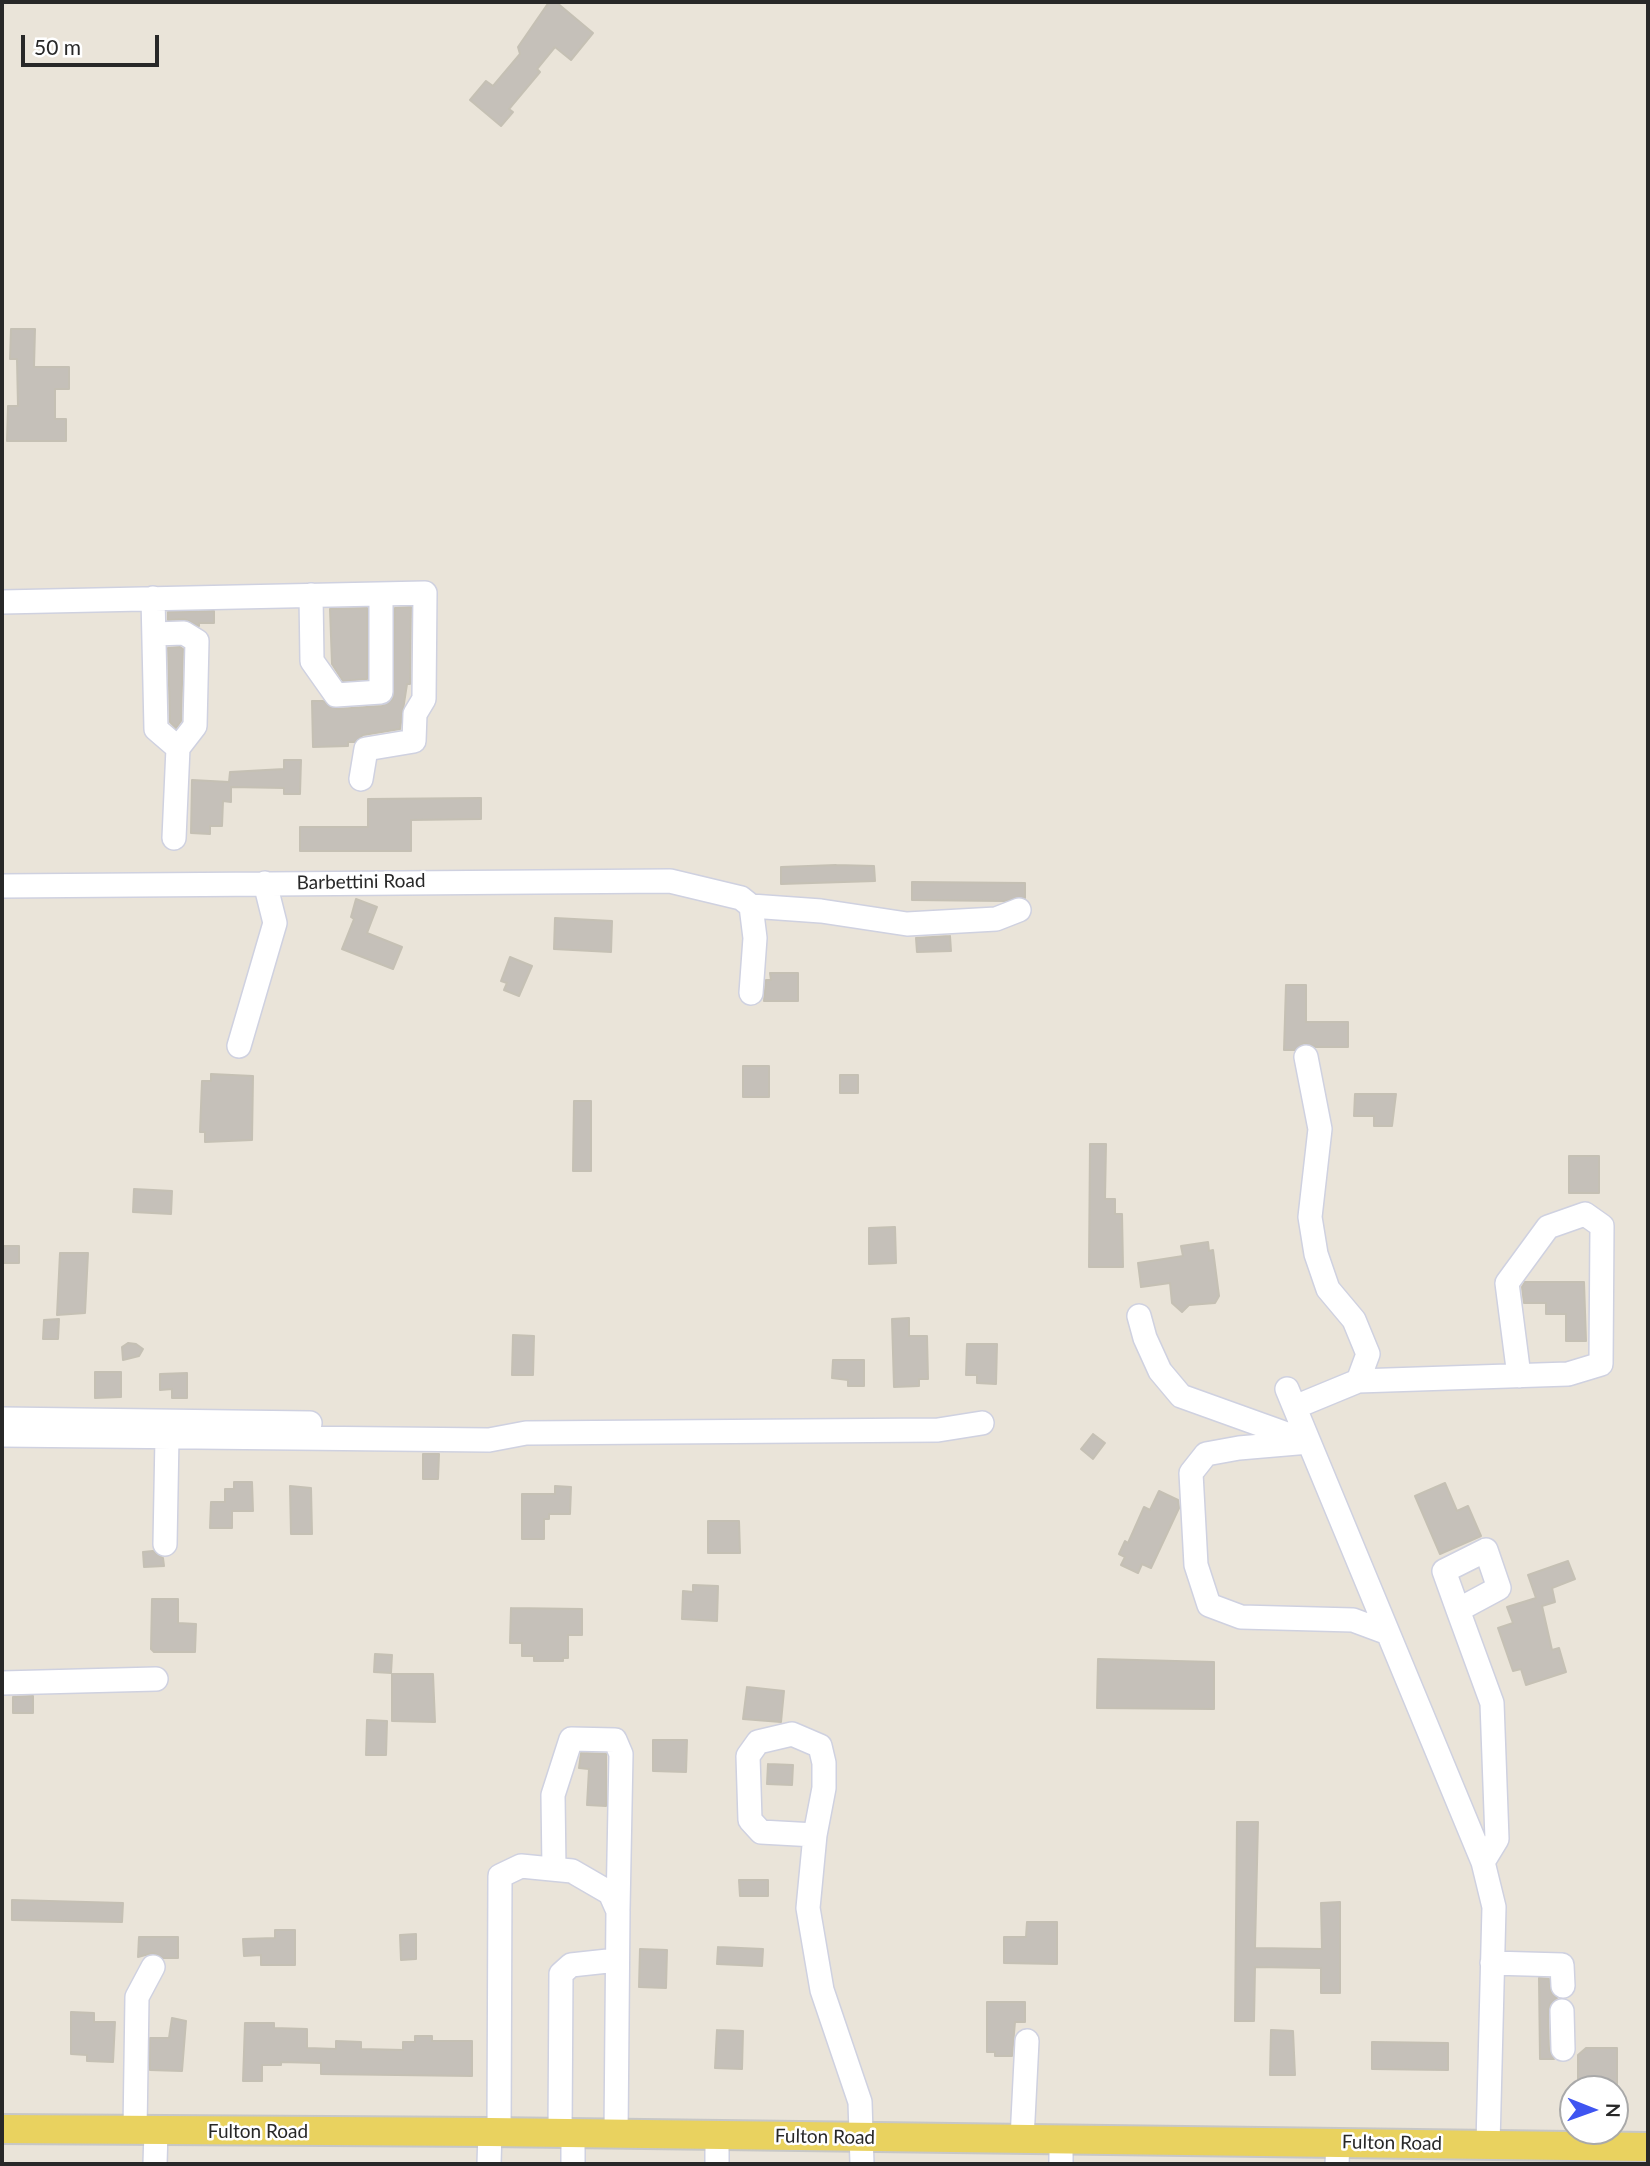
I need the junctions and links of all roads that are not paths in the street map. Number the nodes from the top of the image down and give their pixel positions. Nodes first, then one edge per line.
1 (381, 594) junction
2 (311, 595) junction
3 (153, 598) junction
4 (2, 601) edge
5 (154, 634) junction
6 (178, 748) junction
7 (361, 779) dead end
8 (174, 838) dead end
9 (265, 883) junction
10 (2, 886) edge
11 (751, 906) junction
12 (1019, 910) dead end
13 (751, 993) dead end
14 (239, 1046) dead end
15 (1306, 1057) dead end
16 (1139, 1317) dead end
17 (1519, 1376) junction
18 (1358, 1381) junction
19 (2, 1419) edge
20 (982, 1423) dead end
21 (526, 1433) junction
22 (2, 1434) edge
23 (167, 1437) junction
24 (1309, 1442) junction
25 (165, 1544) dead end
26 (1458, 1610) dead end
27 (1388, 1633) junction
28 (156, 1679) dead end
29 (2, 1683) edge
30 (815, 1835) junction
31 (1483, 1862) junction
32 (554, 1869) junction
33 (618, 1911) junction
34 (618, 1960) junction
35 (1492, 1963) junction
36 (153, 1967) dead end
37 (1563, 1986) dead end
38 (1562, 2011) dead end
39 (1027, 2041) dead end
40 (1563, 2049) dead end
41 (2, 2129) edge
42 (145, 2131) junction
43 (494, 2132) junction
44 (566, 2133) junction
45 (616, 2134) junction
46 (717, 2136) junction
47 (1022, 2139) junction
48 (1489, 2144) junction
49 (1648, 2147) edge
50 (862, 2151) edge
51 (1061, 2152) edge
52 (1338, 2153) edge
53 (155, 2164) edge
54 (489, 2164) edge
55 (573, 2164) edge
56 (717, 2164) edge

1 - 2 street
1 - 2 street
1 - 7 street
2 - 3 street
3 - 4 street
3 - 5 street
5 - 6 street
5 - 6 street
6 - 8 street
9 - 10 street, Barbettini Road
9 - 11 street, Barbettini Road
9 - 14 street
11 - 12 street, Barbettini Road
11 - 13 street
15 - 18 street
16 - 24 street
17 - 17 street
17 - 18 street
18 - 24 street
19 - 21 street
20 - 21 street
21 - 23 street
22 - 23 street
23 - 25 street
24 - 27 street
24 - 27 street
26 - 31 street
27 - 31 street
28 - 29 street
30 - 30 street
30 - 50 street
31 - 35 street
32 - 33 street
32 - 33 street
32 - 43 street
33 - 34 street
34 - 44 street
34 - 45 street
35 - 37 street
35 - 48 street
36 - 42 street
38 - 40 street
39 - 47 street
41 - 42 main road, Fulton Road
42 - 43 main road, Fulton Road
42 - 53 street
43 - 44 main road, Fulton Road
43 - 54 street
44 - 45 main road, Fulton Road
44 - 55 street
45 - 46 main road, Fulton Road
46 - 50 main road, Fulton Road
46 - 56 street
47 - 50 main road, Fulton Road
47 - 51 main road, Fulton Road
48 - 49 main road, Fulton Road
48 - 52 main road, Fulton Road
51 - 52 main road, Fulton Road

